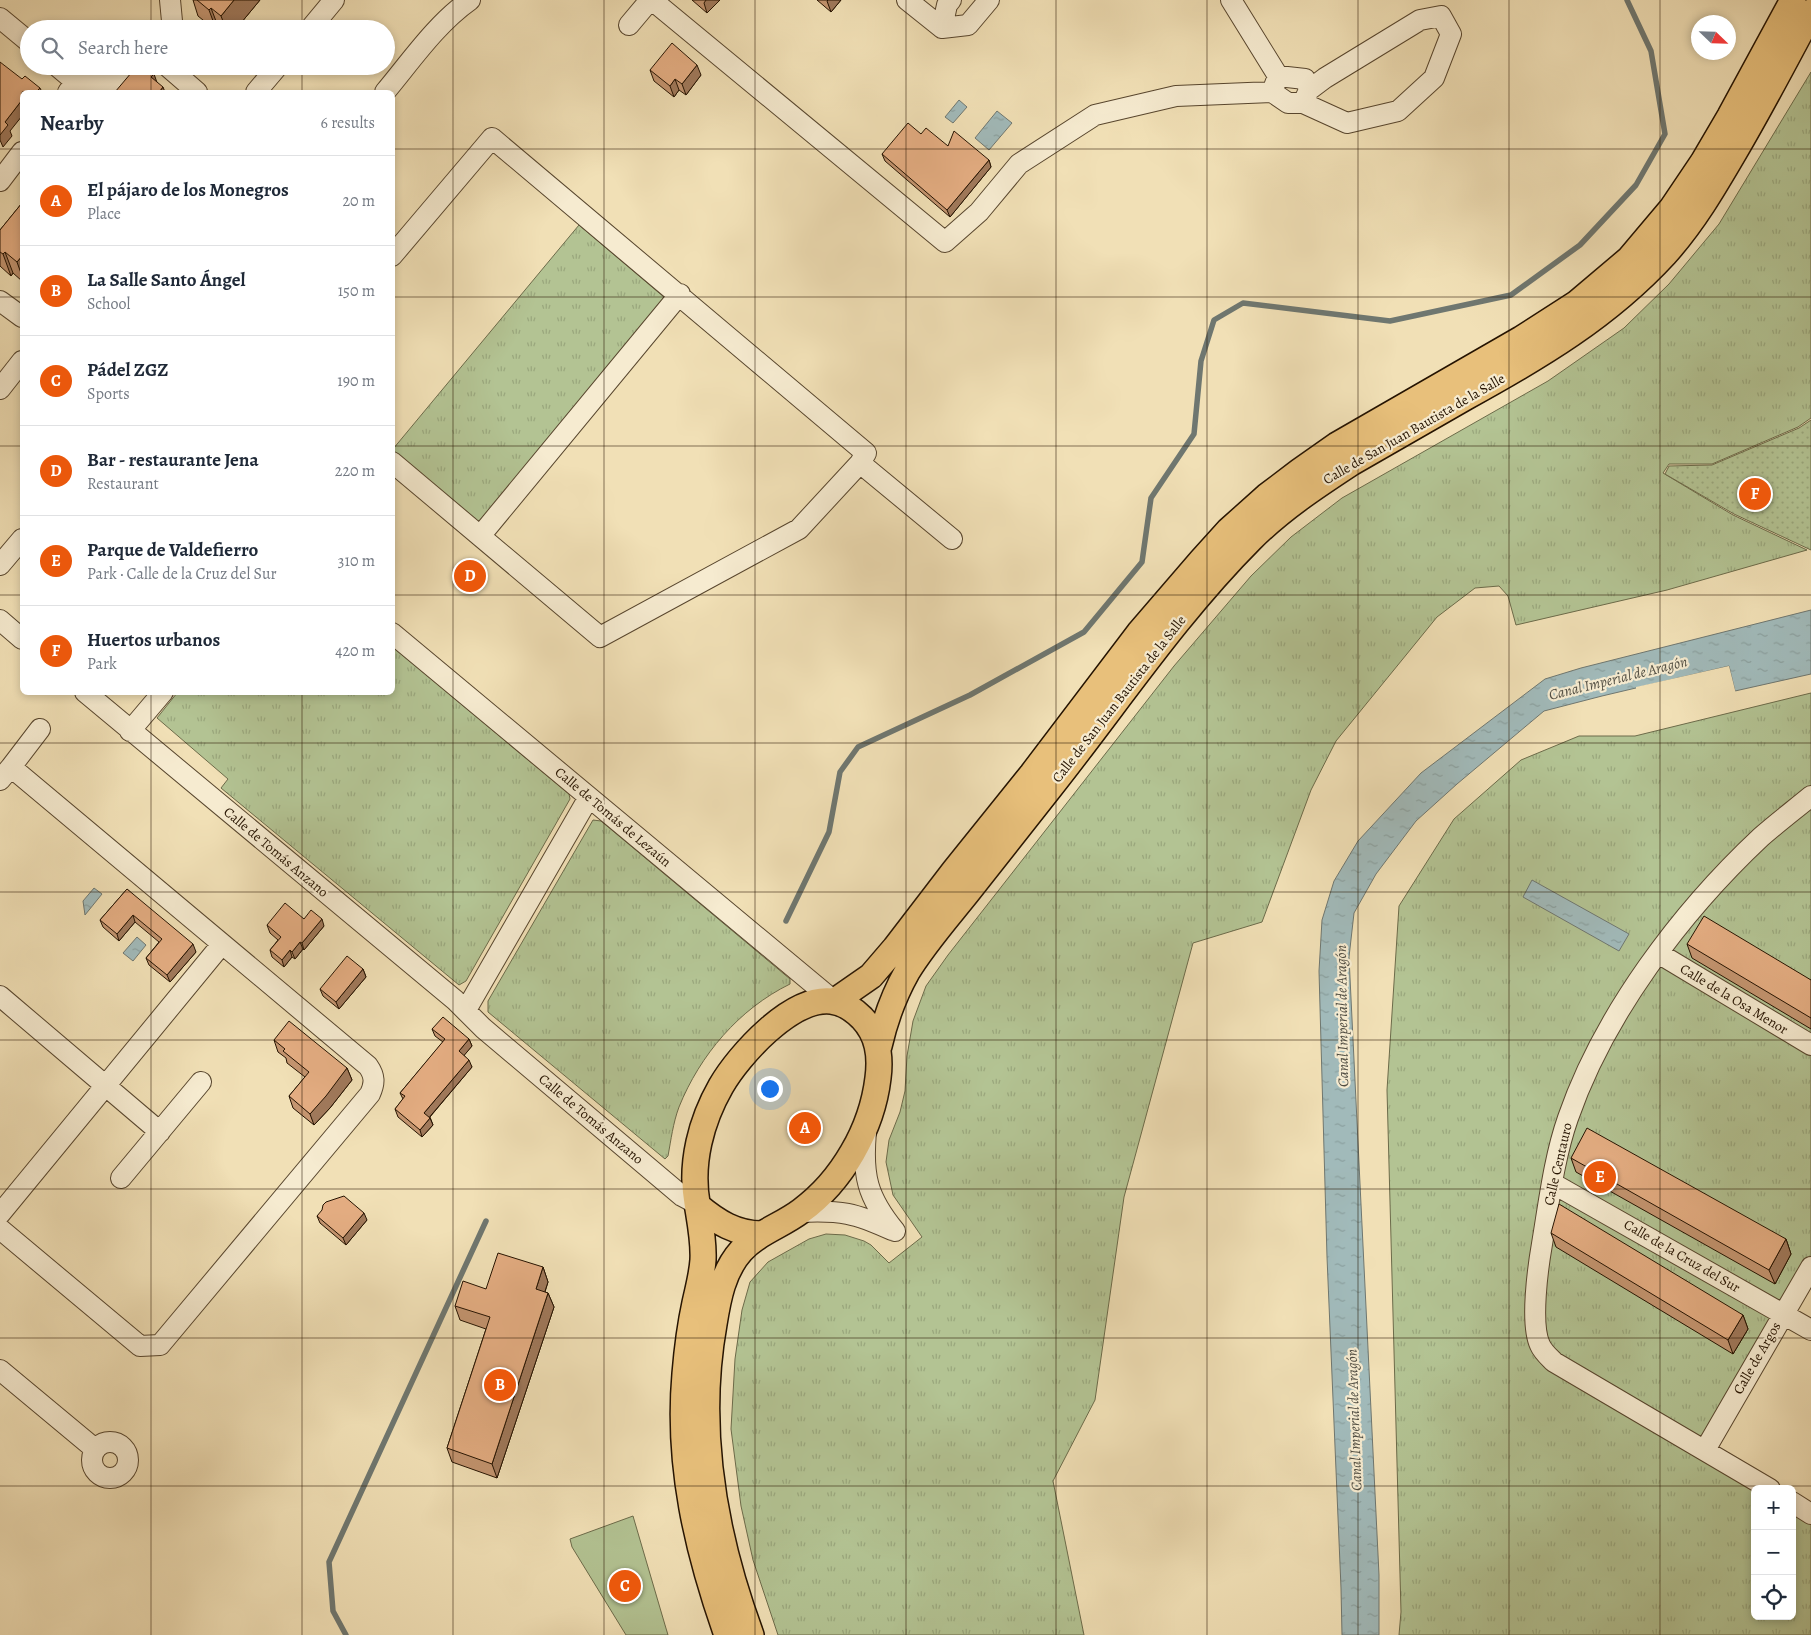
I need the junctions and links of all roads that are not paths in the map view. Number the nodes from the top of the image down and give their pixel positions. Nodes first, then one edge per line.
1 (170, 0) edge
2 (334, 0) edge
3 (470, 0) edge
4 (651, 0) edge
5 (907, 0) edge
6 (951, 0) edge
7 (989, 0) edge
8 (1231, 0) edge
9 (1793, 0) edge
10 (1811, 12) edge
11 (0, 18) edge
12 (172, 20) edge
13 (317, 20) edge
14 (629, 25) dead end
15 (942, 28) junction
16 (20, 35) edge
17 (64, 75) edge
18 (135, 75) edge
19 (177, 75) edge
20 (270, 75) edge
21 (1275, 84) junction
22 (72, 87) edge
23 (195, 90) edge
24 (258, 90) edge
25 (387, 90) edge
26 (1306, 96) junction
27 (20, 155) edge
28 (0, 181) edge
29 (395, 254) edge
30 (680, 294) junction
31 (0, 301) edge
32 (20, 316) edge
33 (20, 364) edge
34 (0, 390) edge
35 (860, 463) junction
36 (395, 464) edge
37 (481, 535) junction
38 (952, 539) dead end
39 (20, 541) edge
40 (0, 566) edge
41 (0, 620) edge
42 (395, 635) edge
43 (20, 637) edge
44 (88, 695) edge
45 (160, 695) edge
46 (40, 729) dead end
47 (130, 731) junction
48 (6, 773) edge
49 (1811, 796) edge
50 (589, 797) junction
51 (222, 944) junction
52 (1658, 953) junction
53 (0, 996) edge
54 (834, 1001) junction
55 (466, 1010) junction
56 (879, 1046) junction
57 (1811, 1046) edge
58 (201, 1082) dead end
59 (106, 1087) junction
60 (867, 1121) junction
61 (160, 1132) junction
62 (121, 1178) dead end
63 (1552, 1183) junction
64 (698, 1205) junction
65 (800, 1212) junction
66 (0, 1214) edge
67 (0, 1230) edge
68 (762, 1234) junction
69 (1811, 1267) edge
70 (1783, 1314) junction
71 (1811, 1330) edge
72 (0, 1370) edge
73 (95, 1449) dead end
74 (1705, 1450) junction
75 (1763, 1485) edge
76 (1796, 1505) edge
77 (1811, 1514) edge
78 (727, 1635) edge
79 (751, 1635) edge

1 - 12 street
2 - 13 street
3 - 25 street
4 - 14 street
4 - 21 street
5 - 15 street
6 - 15 street
7 - 15 street
8 - 21 street
9 - 54 main road, Calle de San Juan Bautista de la Salle
10 - 56 main road, Calle de San Juan Bautista de la Salle
11 - 16 street
17 - 22 street
18 - 22 street
19 - 23 street
20 - 24 street
21 - 26 street
26 - 26 street
27 - 28 street
29 - 30 street
30 - 35 street
30 - 37 street
31 - 32 street
33 - 34 street
35 - 37 street
35 - 38 street
36 - 37 street
39 - 40 street
41 - 43 street
42 - 50 street, Calle de Tomás de Lezaún
44 - 47 street, Calle de Tomás Anzano
45 - 47 street
46 - 48 street
47 - 55 street, Calle de Tomás Anzano
48 - 51 street
49 - 52 street, Calle Centauro
50 - 54 street, Calle de Tomás de Lezaún
50 - 55 street
51 - 59 street
51 - 67 street
52 - 57 street, Calle de la Osa Menor
52 - 63 street, Calle Centauro
53 - 59 street
54 - 56 main road
54 - 64 main road, Calle de San Juan Bautista de la Salle
55 - 64 street, Calle de Tomás Anzano
56 - 60 main road, Calle de San Juan Bautista de la Salle
58 - 61 street
59 - 61 street
59 - 66 street
60 - 65 main road, Calle de San Juan Bautista de la Salle
60 - 65 street
61 - 62 street
63 - 70 street, Calle de la Cruz del Sur
63 - 74 street, Calle Centauro
64 - 68 main road
64 - 78 main road, Calle de San Juan Bautista de la Salle
65 - 68 main road, Calle de San Juan Bautista de la Salle
68 - 79 main road, Calle de San Juan Bautista de la Salle
69 - 70 street, Calle de Argos
70 - 71 street, Calle de la Cruz del Sur
70 - 74 street, Calle de Argos
72 - 73 street
74 - 75 street, Calle Centauro
76 - 77 street

